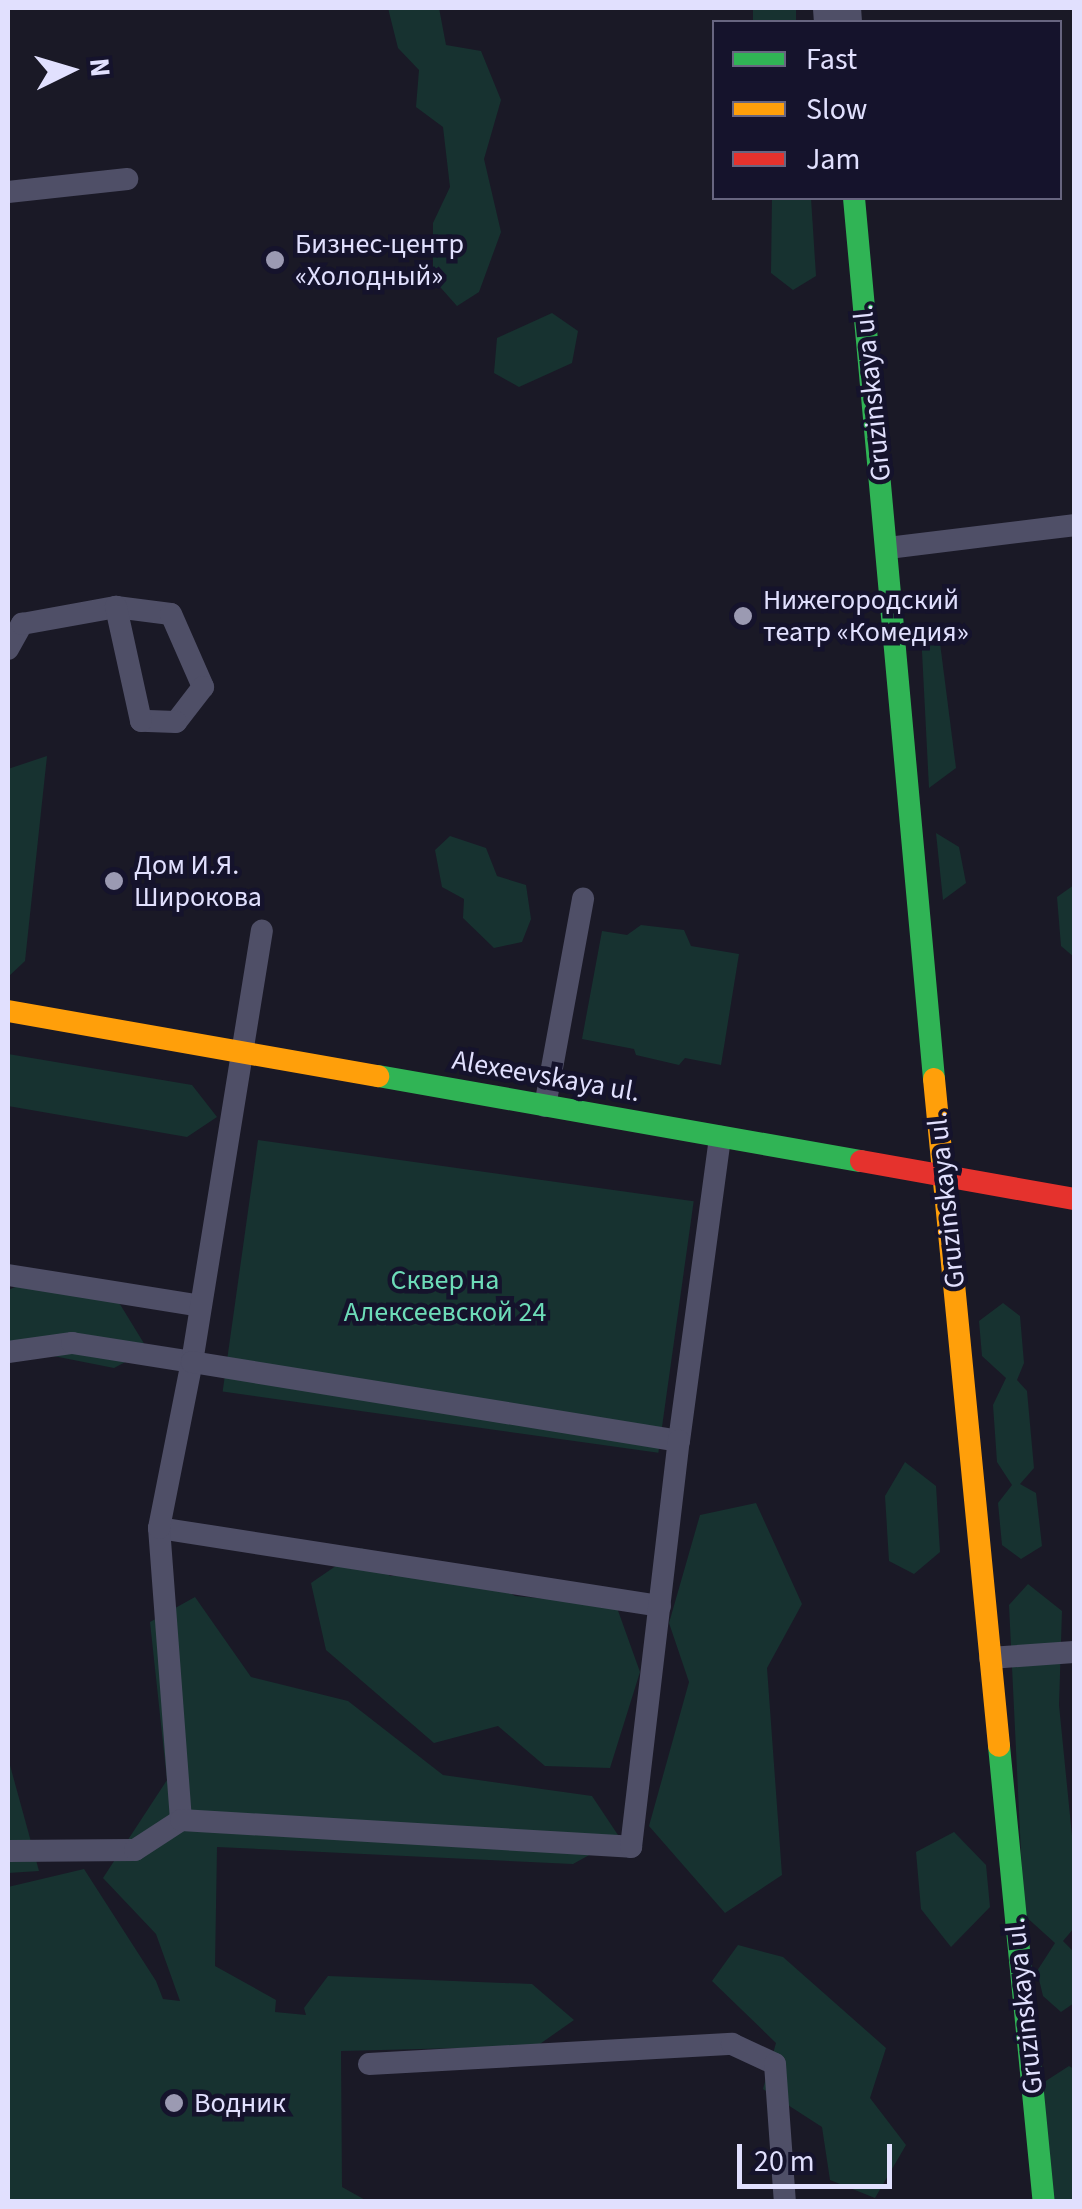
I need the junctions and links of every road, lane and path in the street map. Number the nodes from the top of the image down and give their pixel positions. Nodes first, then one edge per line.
1 (127, 179) dead end
2 (8, 192) edge
3 (854, 200) edge
4 (1074, 525) edge
5 (888, 548) junction
6 (116, 607) junction
7 (8, 649) edge
8 (583, 898) dead end
9 (262, 931) dead end
10 (8, 1011) edge
11 (242, 1052) junction
12 (545, 1106) junction
13 (720, 1137) junction
14 (942, 1176) junction
15 (1074, 1199) edge
16 (8, 1275) edge
17 (201, 1306) junction
18 (8, 1352) edge
19 (192, 1362) junction
20 (679, 1441) junction
21 (159, 1528) junction
22 (660, 1606) junction
23 (1074, 1652) edge
24 (990, 1658) junction
25 (181, 1820) junction
26 (8, 1851) edge
27 (369, 2064) dead end
28 (785, 2202) edge
29 (1044, 2202) edge

1 - 2 lane
3 - 5 street, Gruzinskaya ul.
4 - 5 lane
5 - 14 street, Gruzinskaya ul.
6 - 6 lane
6 - 7 lane
8 - 12 lane
9 - 11 lane
10 - 11 street, Alexeevskaya ul.
11 - 12 street, Alexeevskaya ul.
11 - 17 lane
12 - 13 street, Alexeevskaya ul.
13 - 14 street, Alexeevskaya ul.
13 - 20 lane
14 - 15 street, Alexeevskaya ul.
14 - 24 street, Gruzinskaya ul.
16 - 17 lane
17 - 19 lane
18 - 19 lane
19 - 20 lane
19 - 21 lane
20 - 22 lane
21 - 22 lane
21 - 25 lane
22 - 25 lane
23 - 24 lane
24 - 29 street, Gruzinskaya ul.
25 - 26 lane
27 - 28 lane

